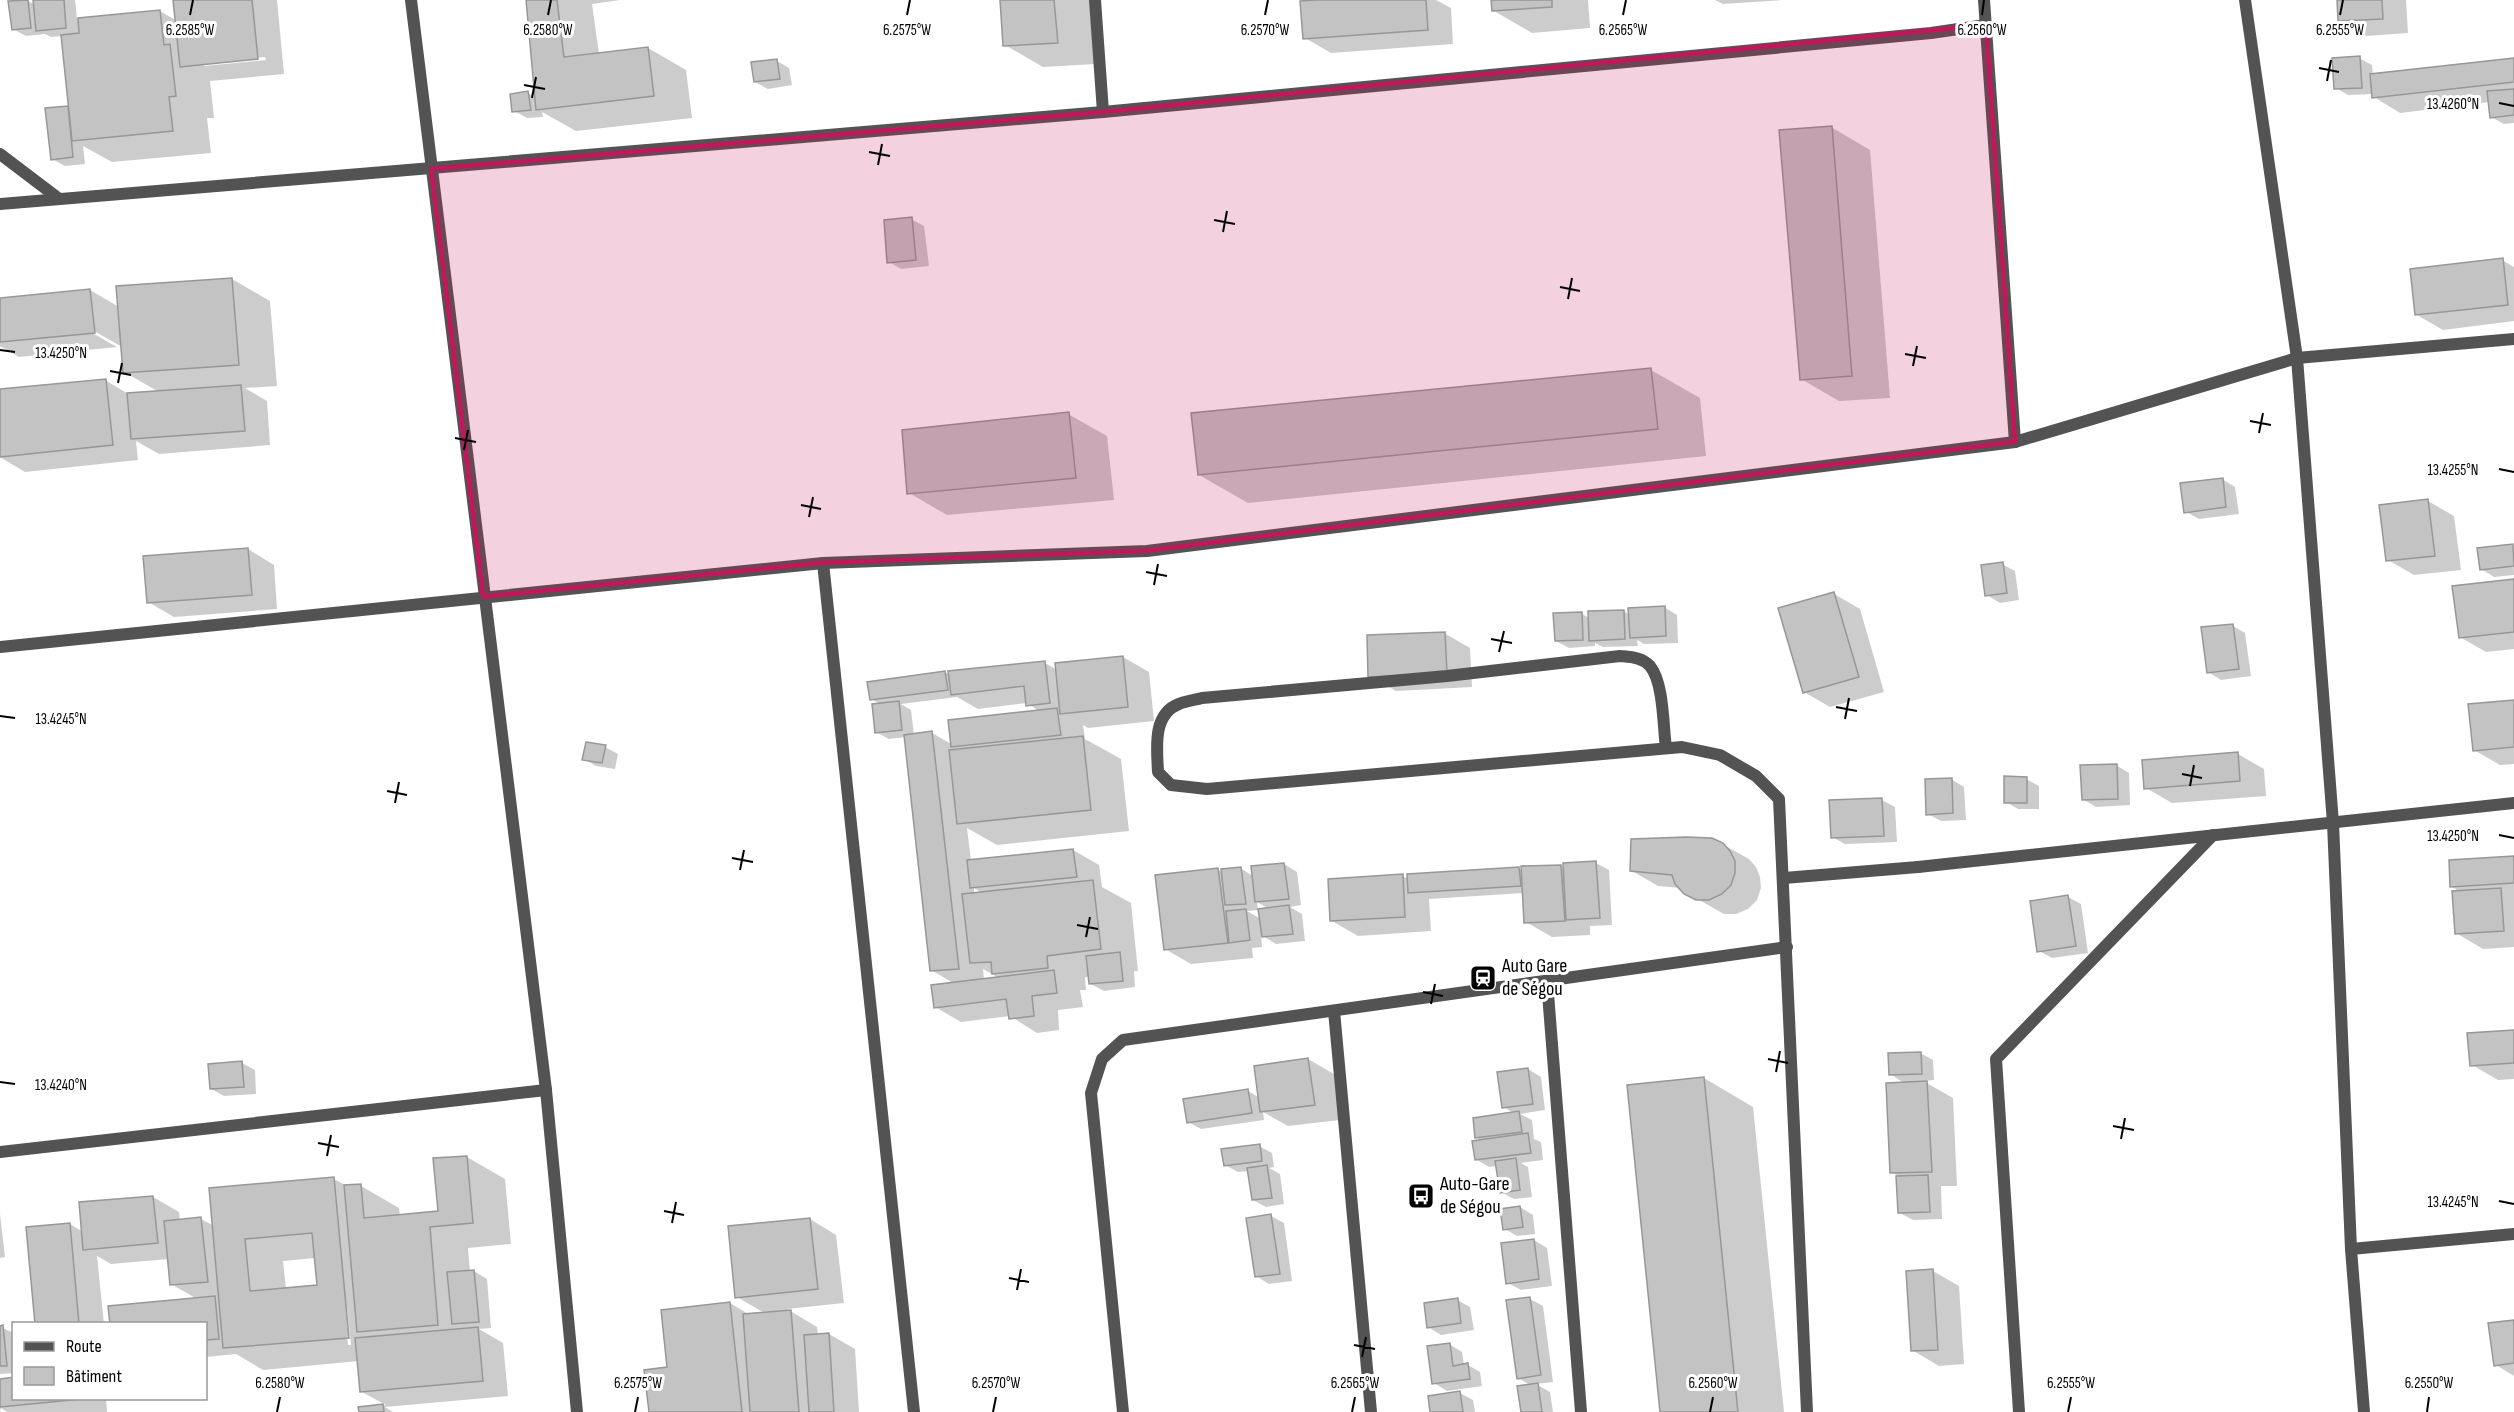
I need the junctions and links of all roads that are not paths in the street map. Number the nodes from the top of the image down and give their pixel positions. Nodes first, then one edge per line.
1 (411, 0) edge
2 (1095, 0) edge
3 (1984, 0) edge
4 (2245, 0) edge
5 (1986, 26) junction
6 (1103, 112) junction
7 (0, 154) edge
8 (431, 169) junction
9 (58, 198) junction
10 (0, 204) edge
11 (2514, 339) edge
12 (2297, 358) junction
13 (2014, 442) junction
14 (823, 563) junction
15 (483, 597) junction
16 (0, 647) edge
17 (1666, 748) junction
18 (2514, 803) edge
19 (2333, 823) junction
20 (2213, 835) junction
21 (1784, 878) junction
22 (1787, 947) junction
23 (1546, 981) junction
24 (1334, 1011) junction
25 (546, 1090) junction
26 (0, 1152) edge
27 (2514, 1234) edge
28 (2351, 1249) junction
29 (577, 1412) edge
30 (914, 1412) edge
31 (1123, 1412) edge
32 (1371, 1412) edge
33 (1581, 1412) edge
34 (1807, 1412) edge
35 (2019, 1412) edge
36 (2364, 1412) edge

1 - 8 street
2 - 6 street
3 - 5 street
4 - 12 street
5 - 6 street
5 - 13 street
6 - 8 street
7 - 9 street
8 - 9 street
8 - 15 street
9 - 10 street
11 - 12 street
12 - 13 street
12 - 19 street
13 - 14 street
14 - 15 street
14 - 30 street
15 - 16 street
15 - 25 street
17 - 17 street
17 - 21 street
18 - 19 street
19 - 20 street
19 - 28 street
20 - 21 street
20 - 35 street
21 - 22 street
22 - 23 street
22 - 34 street
23 - 24 street
23 - 33 street
24 - 31 street
24 - 32 street
25 - 26 street
25 - 29 street
27 - 28 street
28 - 36 street

